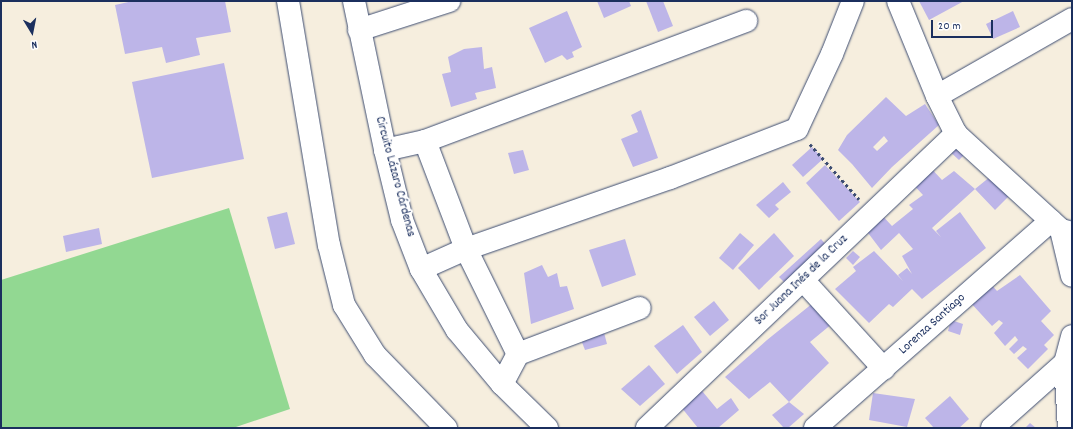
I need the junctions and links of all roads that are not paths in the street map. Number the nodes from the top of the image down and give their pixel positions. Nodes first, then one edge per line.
1 (288, 1) edge
2 (354, 1) edge
3 (449, 1) edge
4 (853, 1) edge
5 (898, 1) edge
6 (1072, 18) edge
7 (746, 22) dead end
8 (359, 30) junction
9 (937, 96) junction
10 (956, 134) junction
11 (425, 141) junction
12 (385, 150) junction
13 (1061, 228) edge
14 (466, 249) junction
15 (421, 269) junction
16 (1072, 276) edge
17 (803, 280) junction
18 (640, 308) dead end
19 (1072, 336) edge
20 (518, 354) junction
21 (1065, 363) junction
22 (884, 369) junction
23 (502, 384) junction
24 (446, 428) edge
25 (547, 428) edge
26 (647, 428) edge
27 (815, 428) edge
28 (992, 428) edge
29 (1069, 428) edge

1 - 24 street
2 - 8 street, Circuito Lázaro Cárdenas
3 - 8 street
4 - 14 street
5 - 9 street
6 - 9 street
7 - 11 street
8 - 12 street, Circuito Lázaro Cárdenas
9 - 10 street
10 - 13 street
10 - 17 street, Sor Juana Inés de la Cruz
11 - 12 street
11 - 14 street
12 - 15 street, Circuito Lázaro Cárdenas
13 - 16 street
13 - 22 street, Lorenza Santiago
14 - 15 street
14 - 20 street
15 - 23 street, Circuito Lázaro Cárdenas
17 - 22 street
17 - 26 street, Sor Juana Inés de la Cruz
18 - 20 street
19 - 21 street
20 - 23 street
21 - 28 street
21 - 29 street
22 - 27 street, Lorenza Santiago
23 - 25 street, Circuito Lázaro Cárdenas

